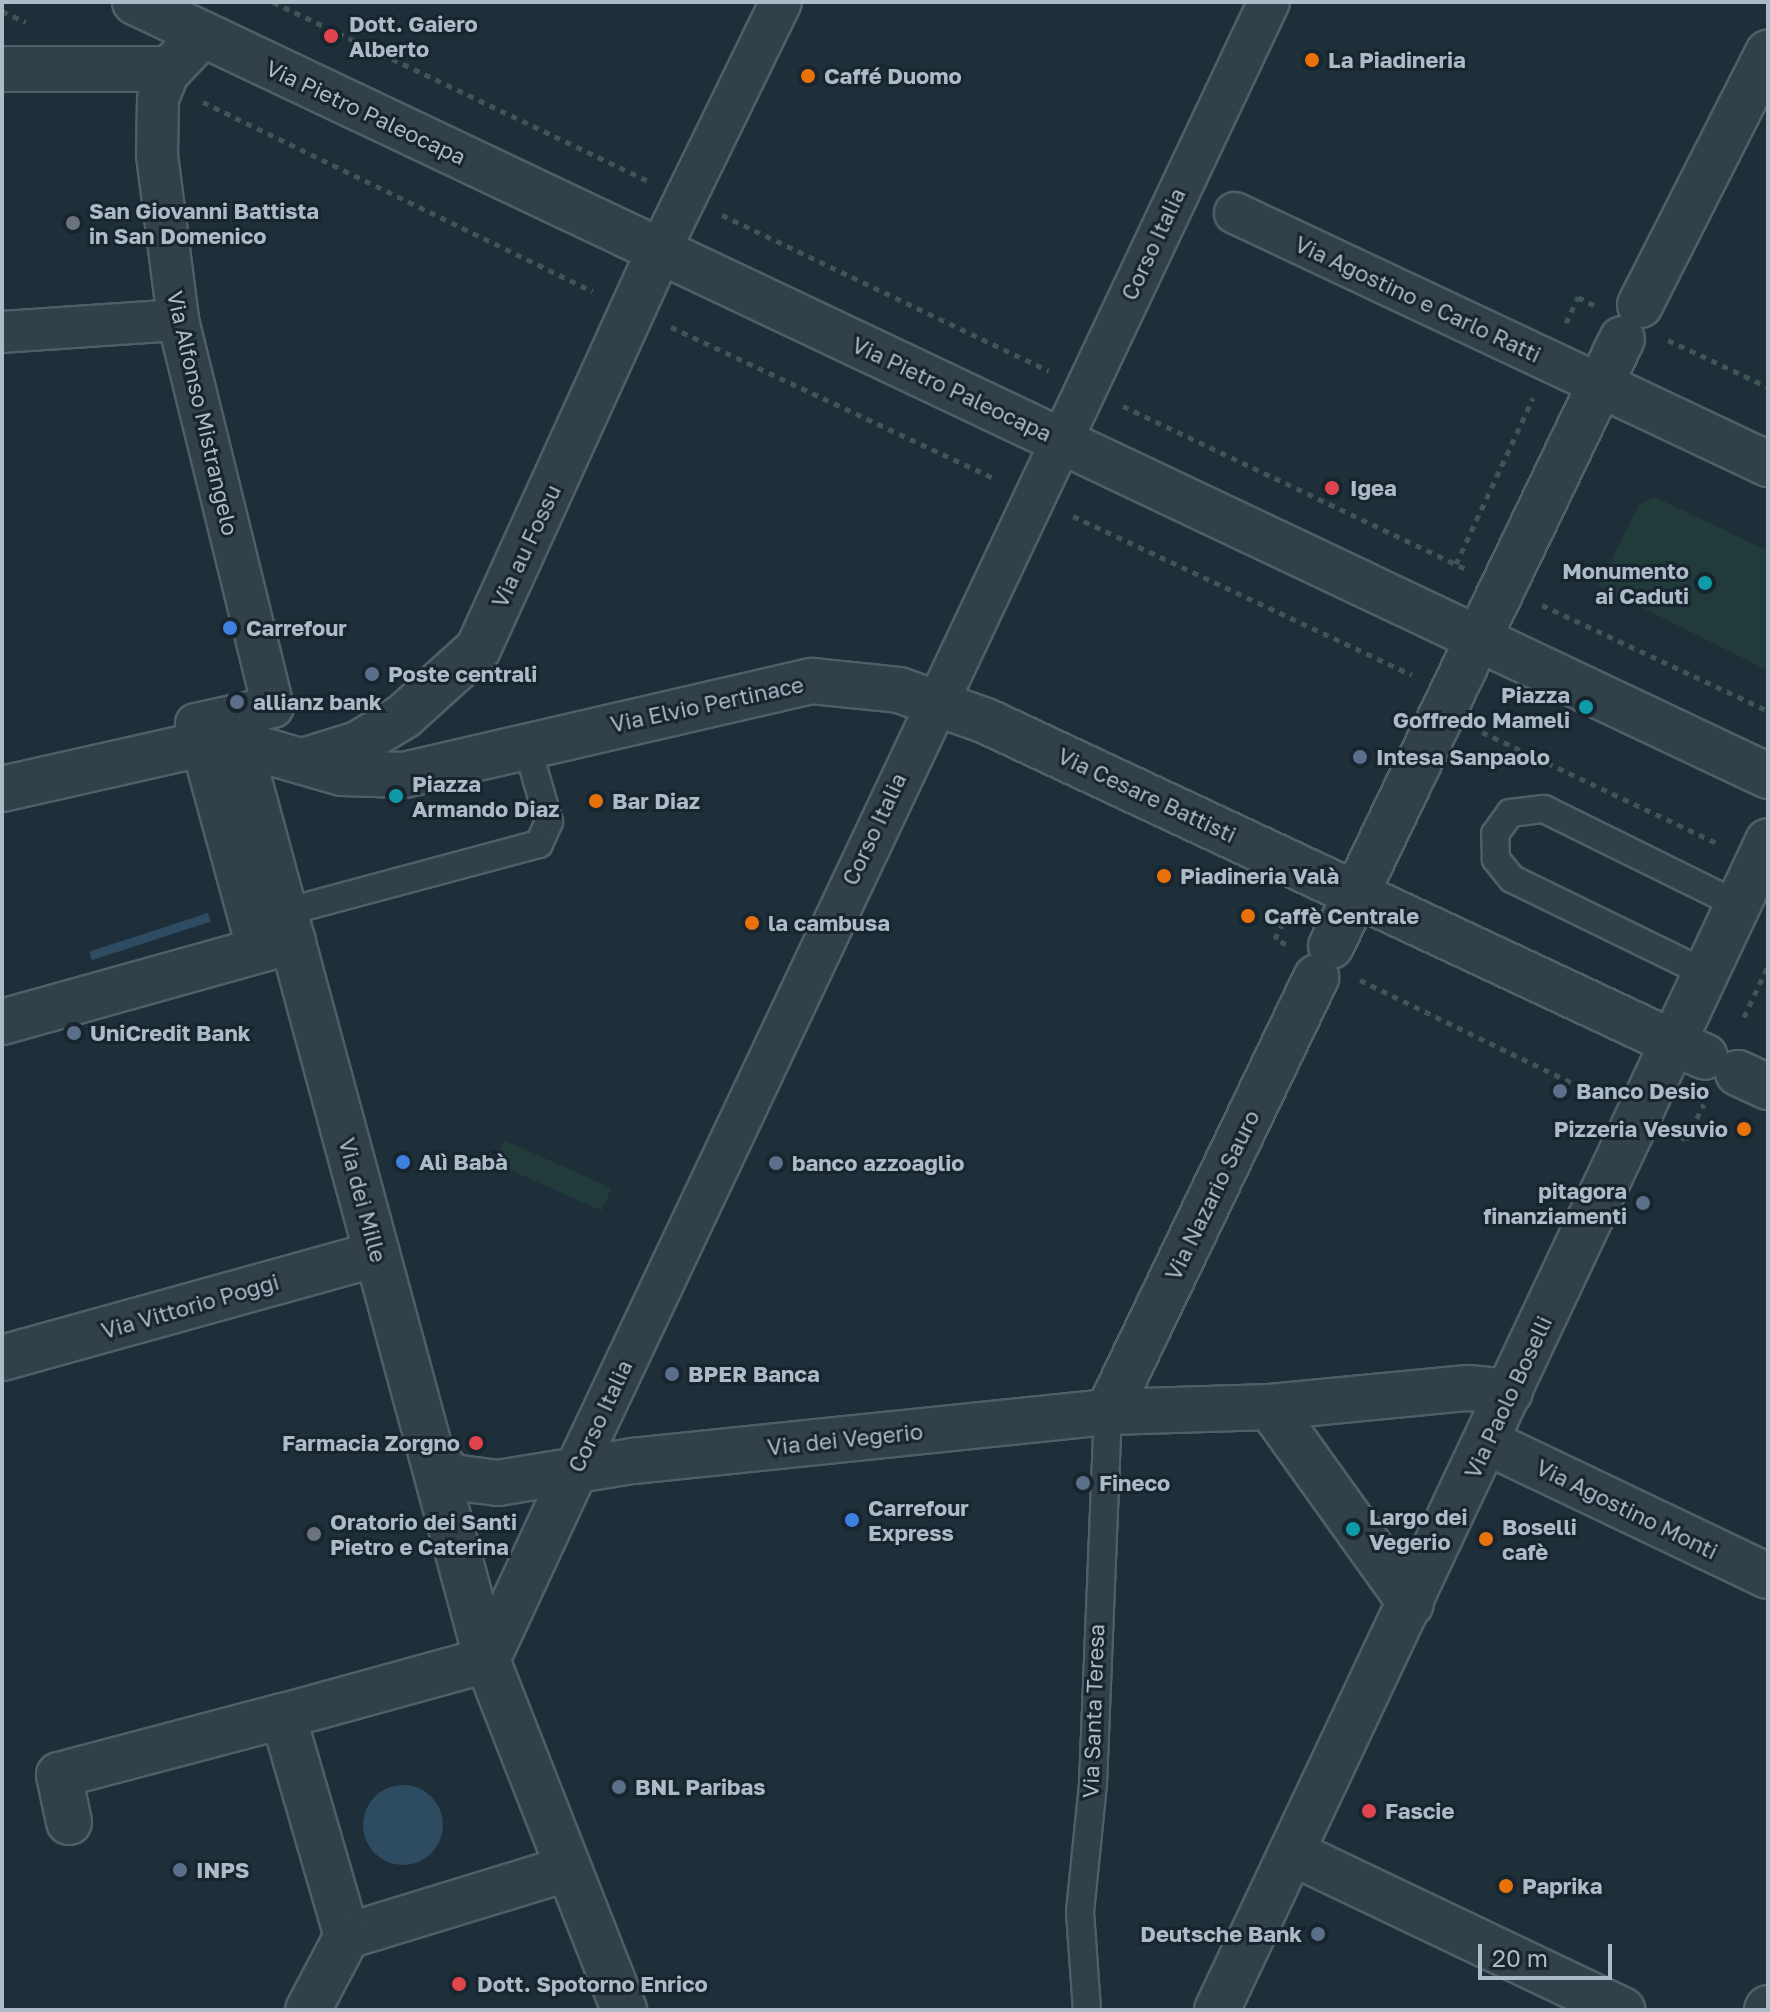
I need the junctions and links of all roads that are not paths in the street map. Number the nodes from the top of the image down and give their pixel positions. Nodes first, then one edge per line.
1 (135, 2) edge
2 (781, 2) edge
3 (1269, 2) edge
4 (203, 34) junction
5 (1768, 53) edge
6 (2, 69) edge
7 (170, 69) junction
8 (1235, 213) dead end
9 (659, 252) junction
10 (178, 320) junction
11 (2, 332) edge
12 (1601, 385) junction
13 (1061, 440) junction
14 (1768, 464) edge
15 (1480, 634) junction
16 (936, 701) junction
17 (219, 742) junction
18 (526, 743) junction
19 (306, 760) junction
20 (1768, 776) edge
21 (2, 789) edge
22 (1752, 847) edge
23 (1356, 893) junction
24 (1738, 905) junction
25 (278, 935) junction
26 (1705, 973) junction
27 (2, 1022) edge
28 (1721, 1065) edge
29 (377, 1254) junction
30 (2, 1358) edge
31 (1510, 1392) junction
32 (1270, 1407) junction
33 (1108, 1412) junction
34 (1487, 1442) junction
35 (433, 1455) junction
36 (575, 1470) junction
37 (1768, 1576) edge
38 (1411, 1604) junction
39 (487, 1660) junction
40 (283, 1716) junction
41 (69, 1822) dead end
42 (1293, 1853) junction
43 (566, 1869) junction
44 (347, 1936) junction
45 (308, 2010) edge
46 (624, 2010) edge
47 (1087, 2010) edge
48 (1217, 2010) edge
49 (1622, 2010) edge

1 - 4 street, Via Pietro Paleocapa
2 - 9 street
3 - 13 street, Corso Italia
4 - 7 street, Via Alfonso Mistrangelo
4 - 9 street, Via Pietro Paleocapa
5 - 12 street
6 - 7 street
7 - 10 street, Via Alfonso Mistrangelo
8 - 12 street, Via Agostino e Carlo Ratti
9 - 13 street, Via Pietro Paleocapa
9 - 19 street, Via au Fossu
10 - 11 street
10 - 17 street, Via Alfonso Mistrangelo
12 - 14 street
12 - 15 street
13 - 15 street, Via Pietro Paleocapa
13 - 16 street, Corso Italia
15 - 20 street, Via Pietro Paleocapa
15 - 23 street
16 - 18 street, Via Elvio Pertinace
16 - 23 street, Via Cesare Battisti
16 - 36 street, Corso Italia
17 - 19 street
17 - 21 street
17 - 25 street, Via dei Mille
18 - 19 street
18 - 25 lane
22 - 24 street
23 - 28 street
23 - 33 street, Via Nazario Sauro
24 - 26 street
24 - 26 lane
25 - 27 street
25 - 29 street, Via dei Mille
26 - 28 street
28 - 31 street, Via Paolo Boselli
29 - 30 street, Via Vittorio Poggi
29 - 35 street, Via dei Mille
31 - 32 street, Via dei Vegerio
31 - 34 street, Via Paolo Boselli
32 - 33 street, Via dei Vegerio
32 - 38 street
33 - 36 street, Via dei Vegerio
33 - 47 lane, Via Santa Teresa
34 - 37 street, Via Agostino Monti
34 - 38 street, Via Paolo Boselli
35 - 36 street, Via dei Vegerio
35 - 39 street, Via dei Mille
36 - 39 street, Corso Italia
38 - 42 street, Via Paolo Boselli
39 - 40 street
39 - 43 street, Via dei Mille
40 - 41 street
40 - 44 street
42 - 48 street, Via Paolo Boselli
42 - 49 street
43 - 44 street
43 - 46 street, Via dei Mille
44 - 45 street

